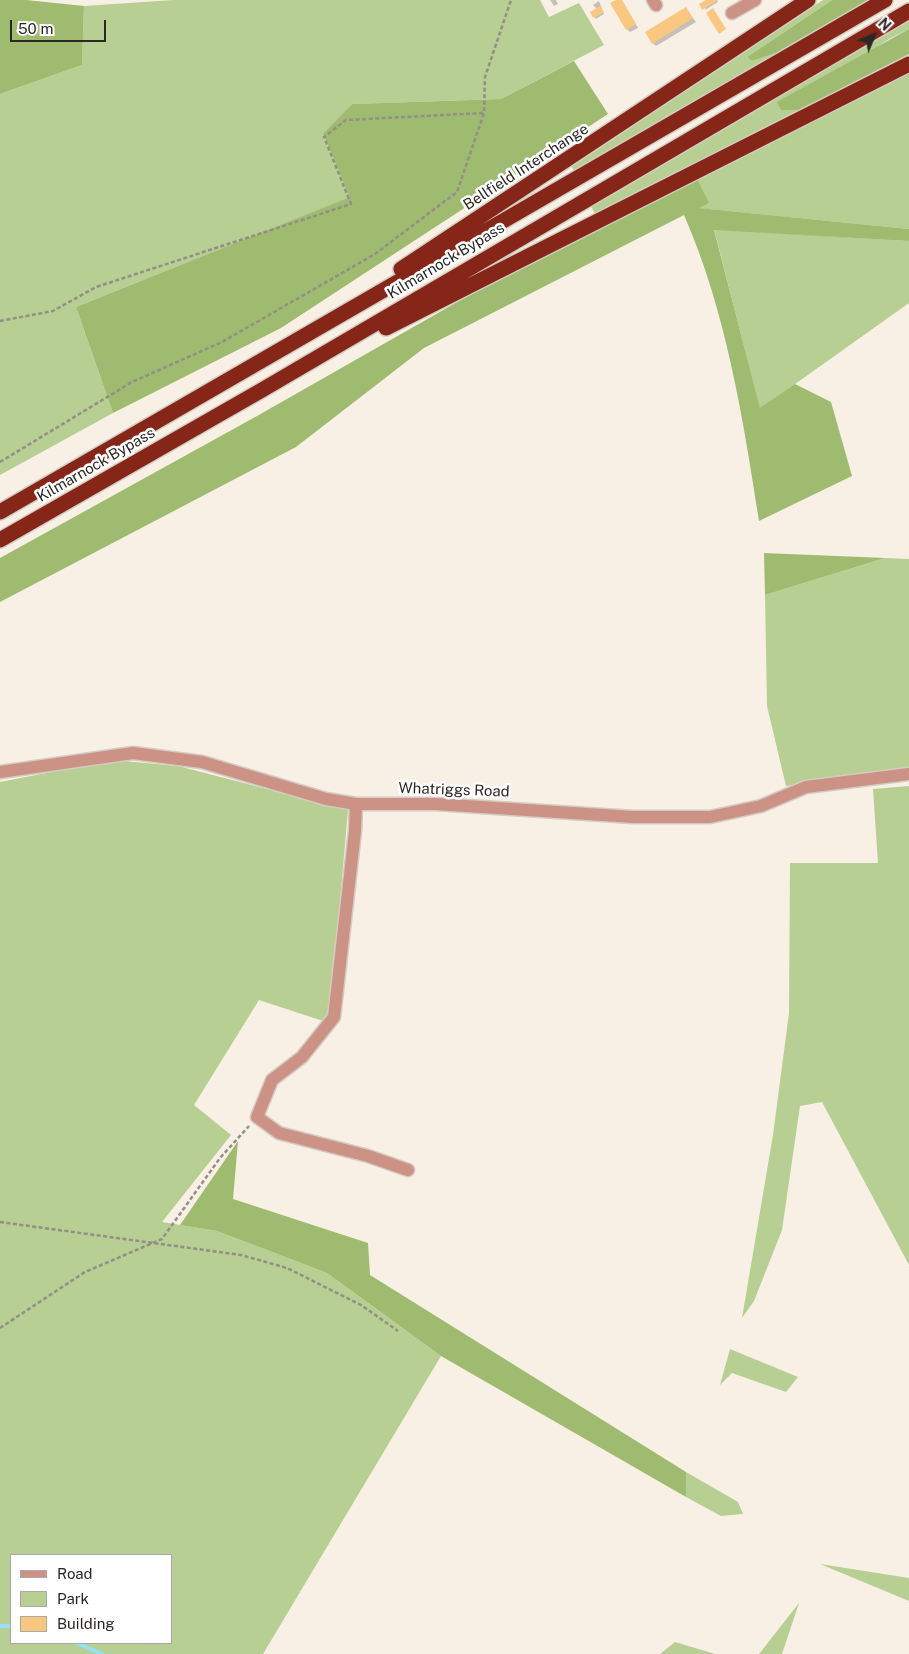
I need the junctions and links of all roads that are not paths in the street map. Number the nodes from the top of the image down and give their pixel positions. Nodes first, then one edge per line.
1 (755, 0) edge
2 (808, 0) edge
3 (886, 0) edge
4 (909, 11) edge
5 (732, 13) dead end
6 (909, 64) edge
7 (261, 360) junction
8 (262, 390) junction
9 (0, 512) edge
10 (0, 540) edge
11 (0, 772) edge
12 (909, 774) edge
13 (356, 804) junction
14 (408, 1170) dead end

1 - 5 street
2 - 7 highway, Bellfield Interchange
3 - 7 highway, Kilmarnock Bypass
4 - 8 highway, Kilmarnock Bypass
6 - 8 highway
7 - 9 highway, Kilmarnock Bypass
8 - 10 highway, Kilmarnock Bypass
11 - 13 street, Whatriggs Road
12 - 13 street, Whatriggs Road
13 - 14 street

